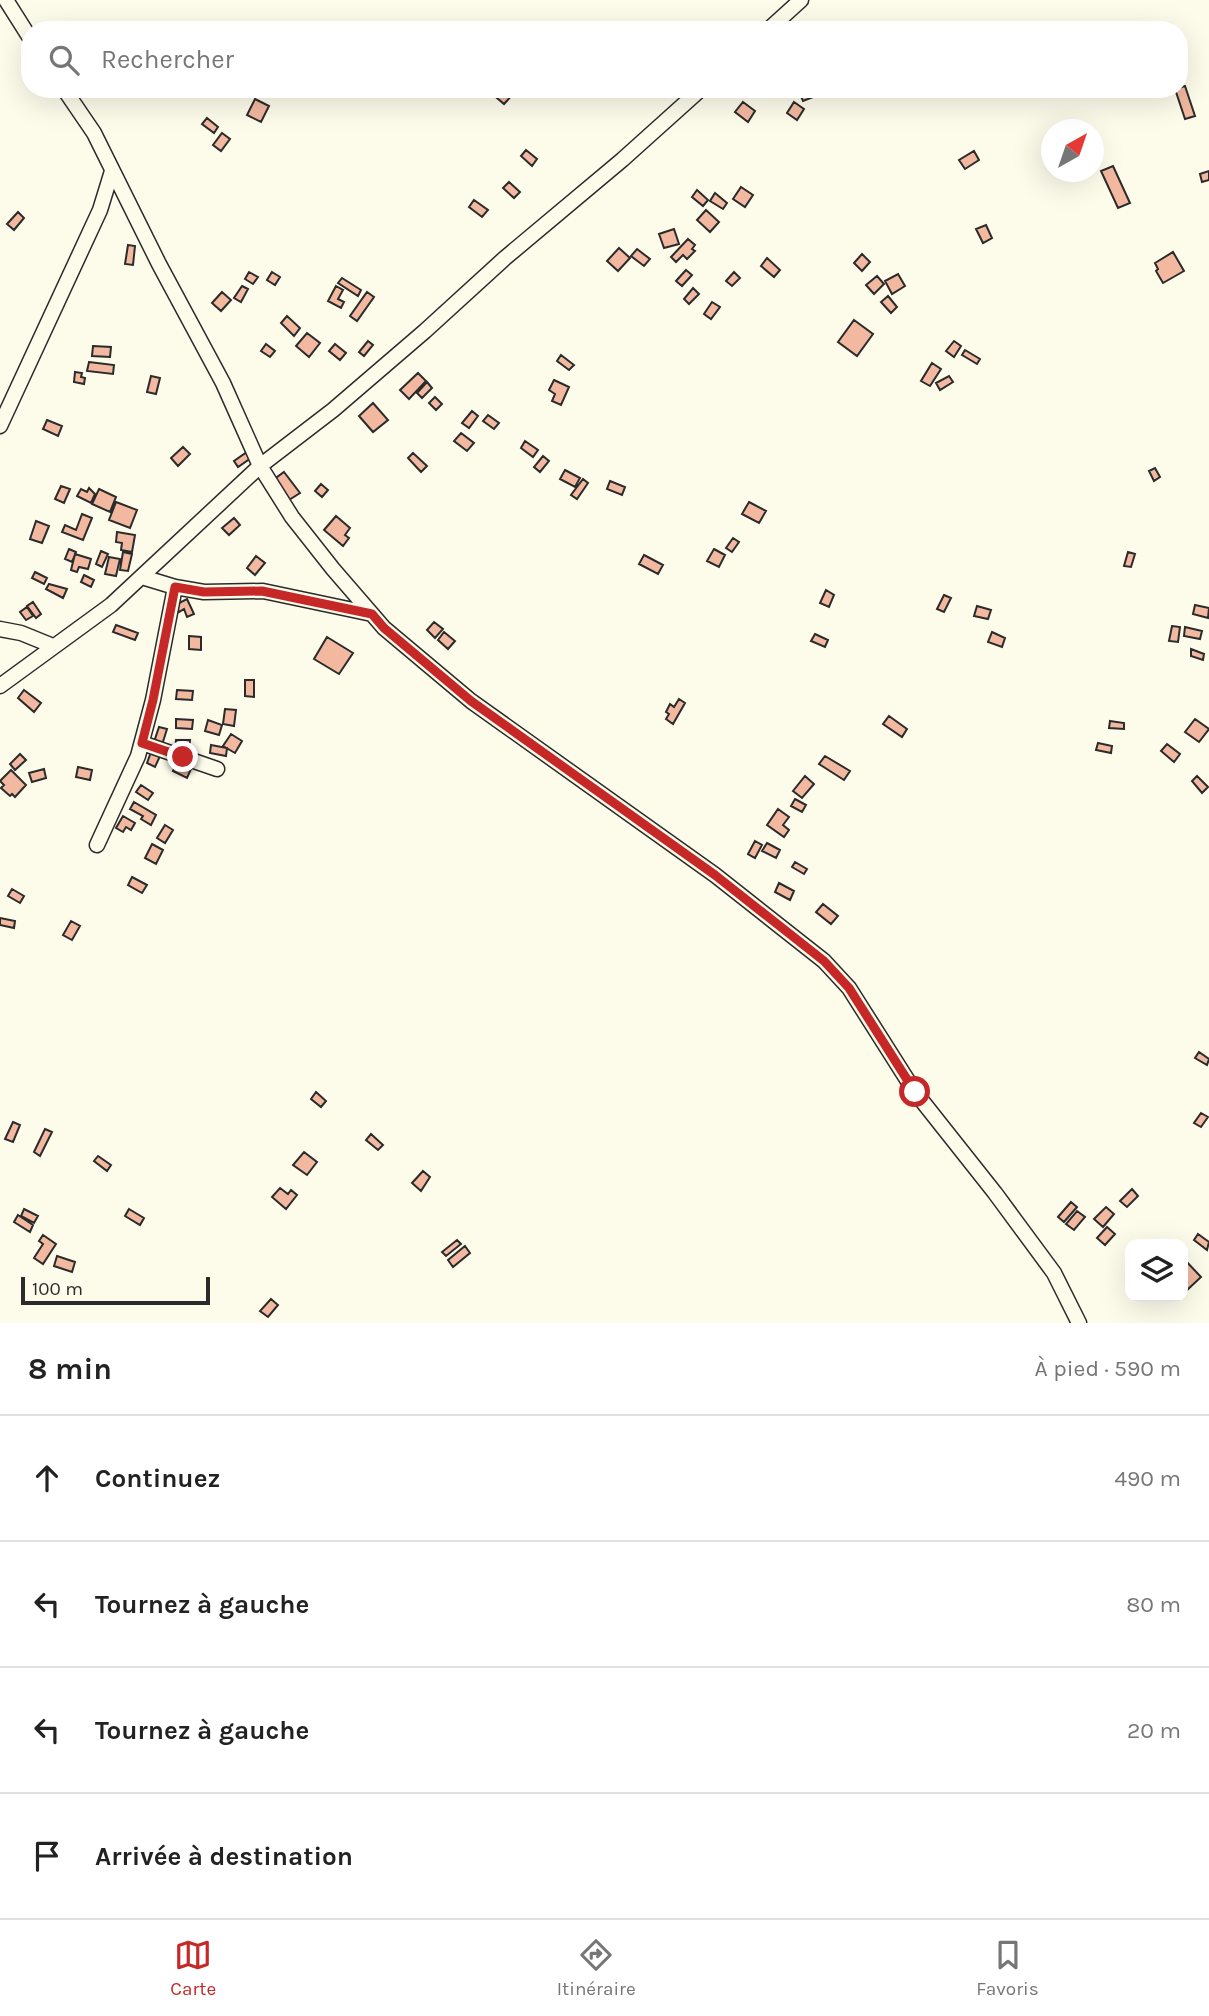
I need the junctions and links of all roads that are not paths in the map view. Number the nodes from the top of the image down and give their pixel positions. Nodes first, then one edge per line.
1 (6, 0) edge
2 (802, 0) edge
3 (778, 21) edge
4 (21, 24) edge
5 (70, 98) edge
6 (691, 98) edge
7 (112, 171) junction
8 (0, 426) edge
9 (260, 466) junction
10 (142, 577) junction
11 (175, 587) junction
12 (372, 614) junction
13 (0, 629) edge
14 (53, 646) junction
15 (0, 686) edge
16 (142, 743) junction
17 (217, 768) dead end
18 (97, 845) dead end
19 (1079, 1323) edge

1 - 4 street
2 - 3 street
5 - 7 street
6 - 9 street
7 - 8 street
7 - 9 street
9 - 10 street
9 - 12 street
10 - 11 street
10 - 14 street
11 - 12 street
11 - 16 street
12 - 19 street
13 - 14 street
14 - 15 street
16 - 17 street
16 - 18 street

